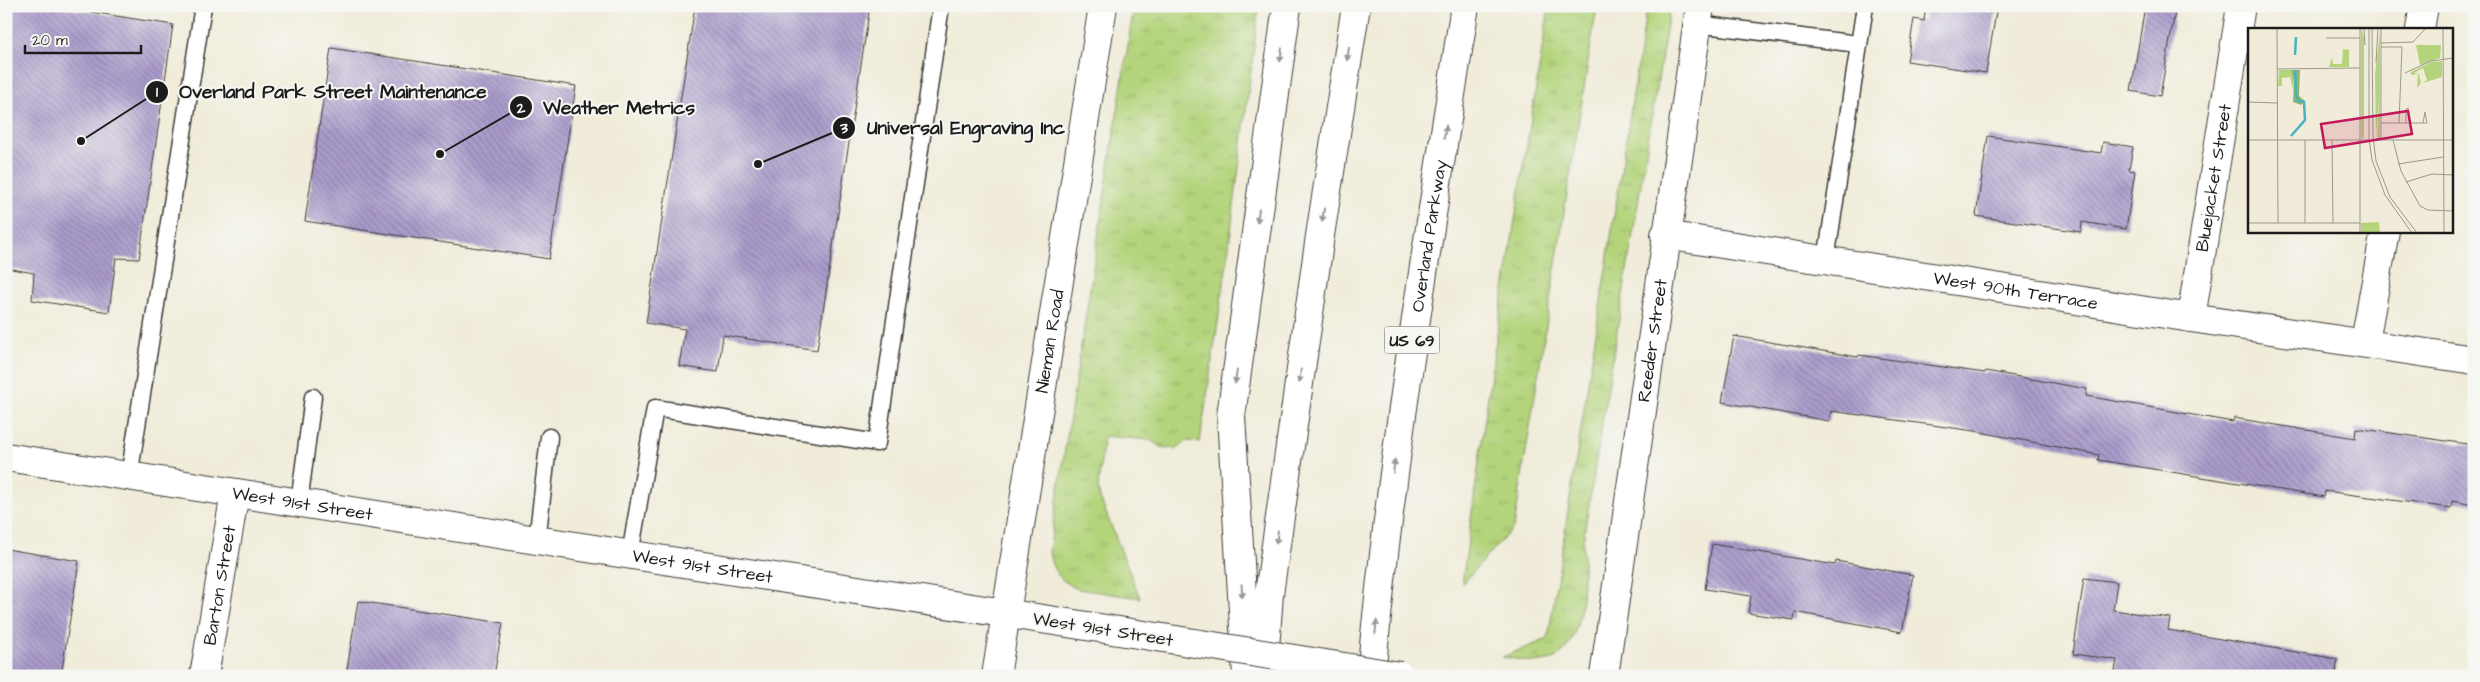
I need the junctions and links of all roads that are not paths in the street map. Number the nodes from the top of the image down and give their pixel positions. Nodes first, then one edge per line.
1 (203, 6) edge
2 (941, 6) edge
3 (1103, 6) edge
4 (1287, 6) edge
5 (1356, 6) edge
6 (1466, 6) edge
7 (1865, 6) edge
8 (2241, 6) edge
9 (2424, 6) edge
10 (1698, 15) edge
11 (2420, 28) edge
12 (1858, 44) junction
13 (2385, 232) edge
14 (1665, 236) junction
15 (1826, 260) junction
16 (2191, 318) junction
17 (2365, 342) junction
18 (2474, 360) edge
19 (314, 397) dead end
20 (549, 437) dead end
21 (6, 457) edge
22 (129, 477) junction
23 (236, 494) junction
24 (299, 503) junction
25 (537, 541) junction
26 (630, 555) junction
27 (1006, 614) junction
28 (204, 676) edge
29 (996, 676) edge
30 (1247, 676) edge
31 (1263, 676) edge
32 (1371, 676) edge
33 (1400, 676) edge
34 (1604, 676) edge

1 - 22 lane
2 - 26 lane
3 - 27 main road, Nieman Road
4 -> 30 main road
5 -> 31 main road
32 -> 6 main road, Overland Parkway / US 69
7 - 12 lane
8 - 16 main road, Bluejacket Street
9 - 11 main road
10 - 12 lane
10 - 14 main road, Reeder Street
12 - 15 lane
13 - 17 main road
14 - 15 main road, West 90th Terrace
14 - 34 main road, Reeder Street
15 - 16 main road, West 90th Terrace
16 - 17 main road, West 90th Terrace
17 - 18 main road, West 90th Terrace
19 - 24 lane
20 - 25 lane
21 - 22 main road, West 91st Street
22 - 23 main road, West 91st Street
23 - 24 main road, West 91st Street
23 - 28 main road, Barton Street
24 - 25 main road, West 91st Street
25 - 26 main road, West 91st Street
26 - 27 main road, West 91st Street
27 - 29 main road, Nieman Road
27 - 33 main road, West 91st Street, bridge

